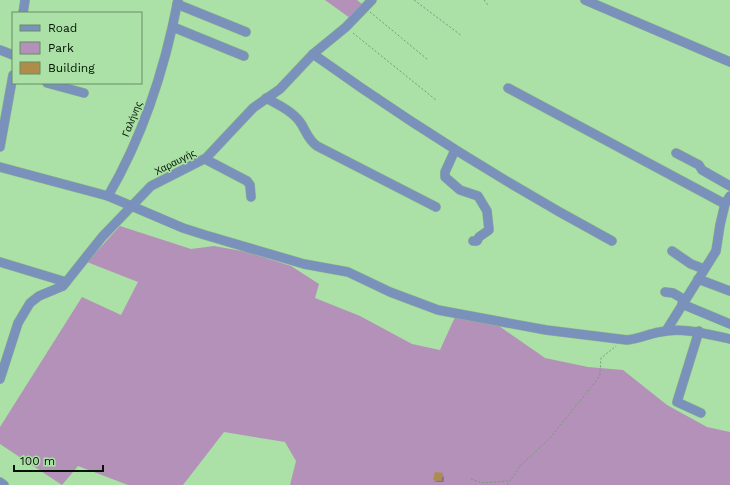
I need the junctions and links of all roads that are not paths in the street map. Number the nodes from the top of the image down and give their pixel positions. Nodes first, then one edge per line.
1 (26, 0) edge
2 (372, 0) edge
3 (585, 0) edge
4 (178, 2) edge
5 (23, 12) edge
6 (172, 26) junction
7 (246, 32) dead end
8 (0, 50) edge
9 (312, 54) junction
10 (12, 55) edge
11 (244, 56) dead end
12 (730, 62) edge
13 (12, 81) edge
14 (51, 84) edge
15 (508, 88) dead end
16 (84, 93) dead end
17 (266, 98) junction
18 (0, 147) edge
19 (454, 150) junction
20 (676, 153) dead end
21 (205, 159) junction
22 (0, 167) edge
23 (730, 186) edge
24 (108, 196) junction
25 (251, 197) dead end
26 (728, 200) edge
27 (132, 206) junction
28 (436, 207) dead end
29 (612, 241) dead end
30 (473, 242) dead end
31 (672, 251) dead end
32 (0, 262) edge
33 (704, 269) junction
34 (698, 279) junction
35 (66, 282) junction
36 (730, 291) edge
37 (665, 292) dead end
38 (684, 302) junction
39 (730, 324) edge
40 (666, 331) junction
41 (699, 331) junction
42 (730, 340) edge
43 (0, 376) edge
44 (701, 413) dead end
45 (0, 482) edge
46 (4, 485) edge

1 - 5 street
2 - 9 street, Χαραυγής
3 - 12 street
4 - 6 street, Γαλήνης
4 - 7 street
6 - 11 street
6 - 24 street, Γαλήνης
8 - 10 street
9 - 17 street, Χαραυγής
9 - 19 street
13 - 18 street
14 - 16 street
15 - 26 street
17 - 21 street, Χαραυγής
17 - 28 street
19 - 29 street
19 - 30 street
20 - 23 street
21 - 25 street
21 - 27 street, Χαραυγής
22 - 24 street
24 - 27 street
26 - 33 street
27 - 35 street, Χαραυγής
27 - 40 street
31 - 33 street
32 - 35 street
33 - 34 street
34 - 36 street
34 - 38 street
35 - 43 street, Χαραυγής
37 - 38 street
38 - 39 street
38 - 40 street
40 - 41 street
41 - 42 street
41 - 44 street
45 - 46 street

